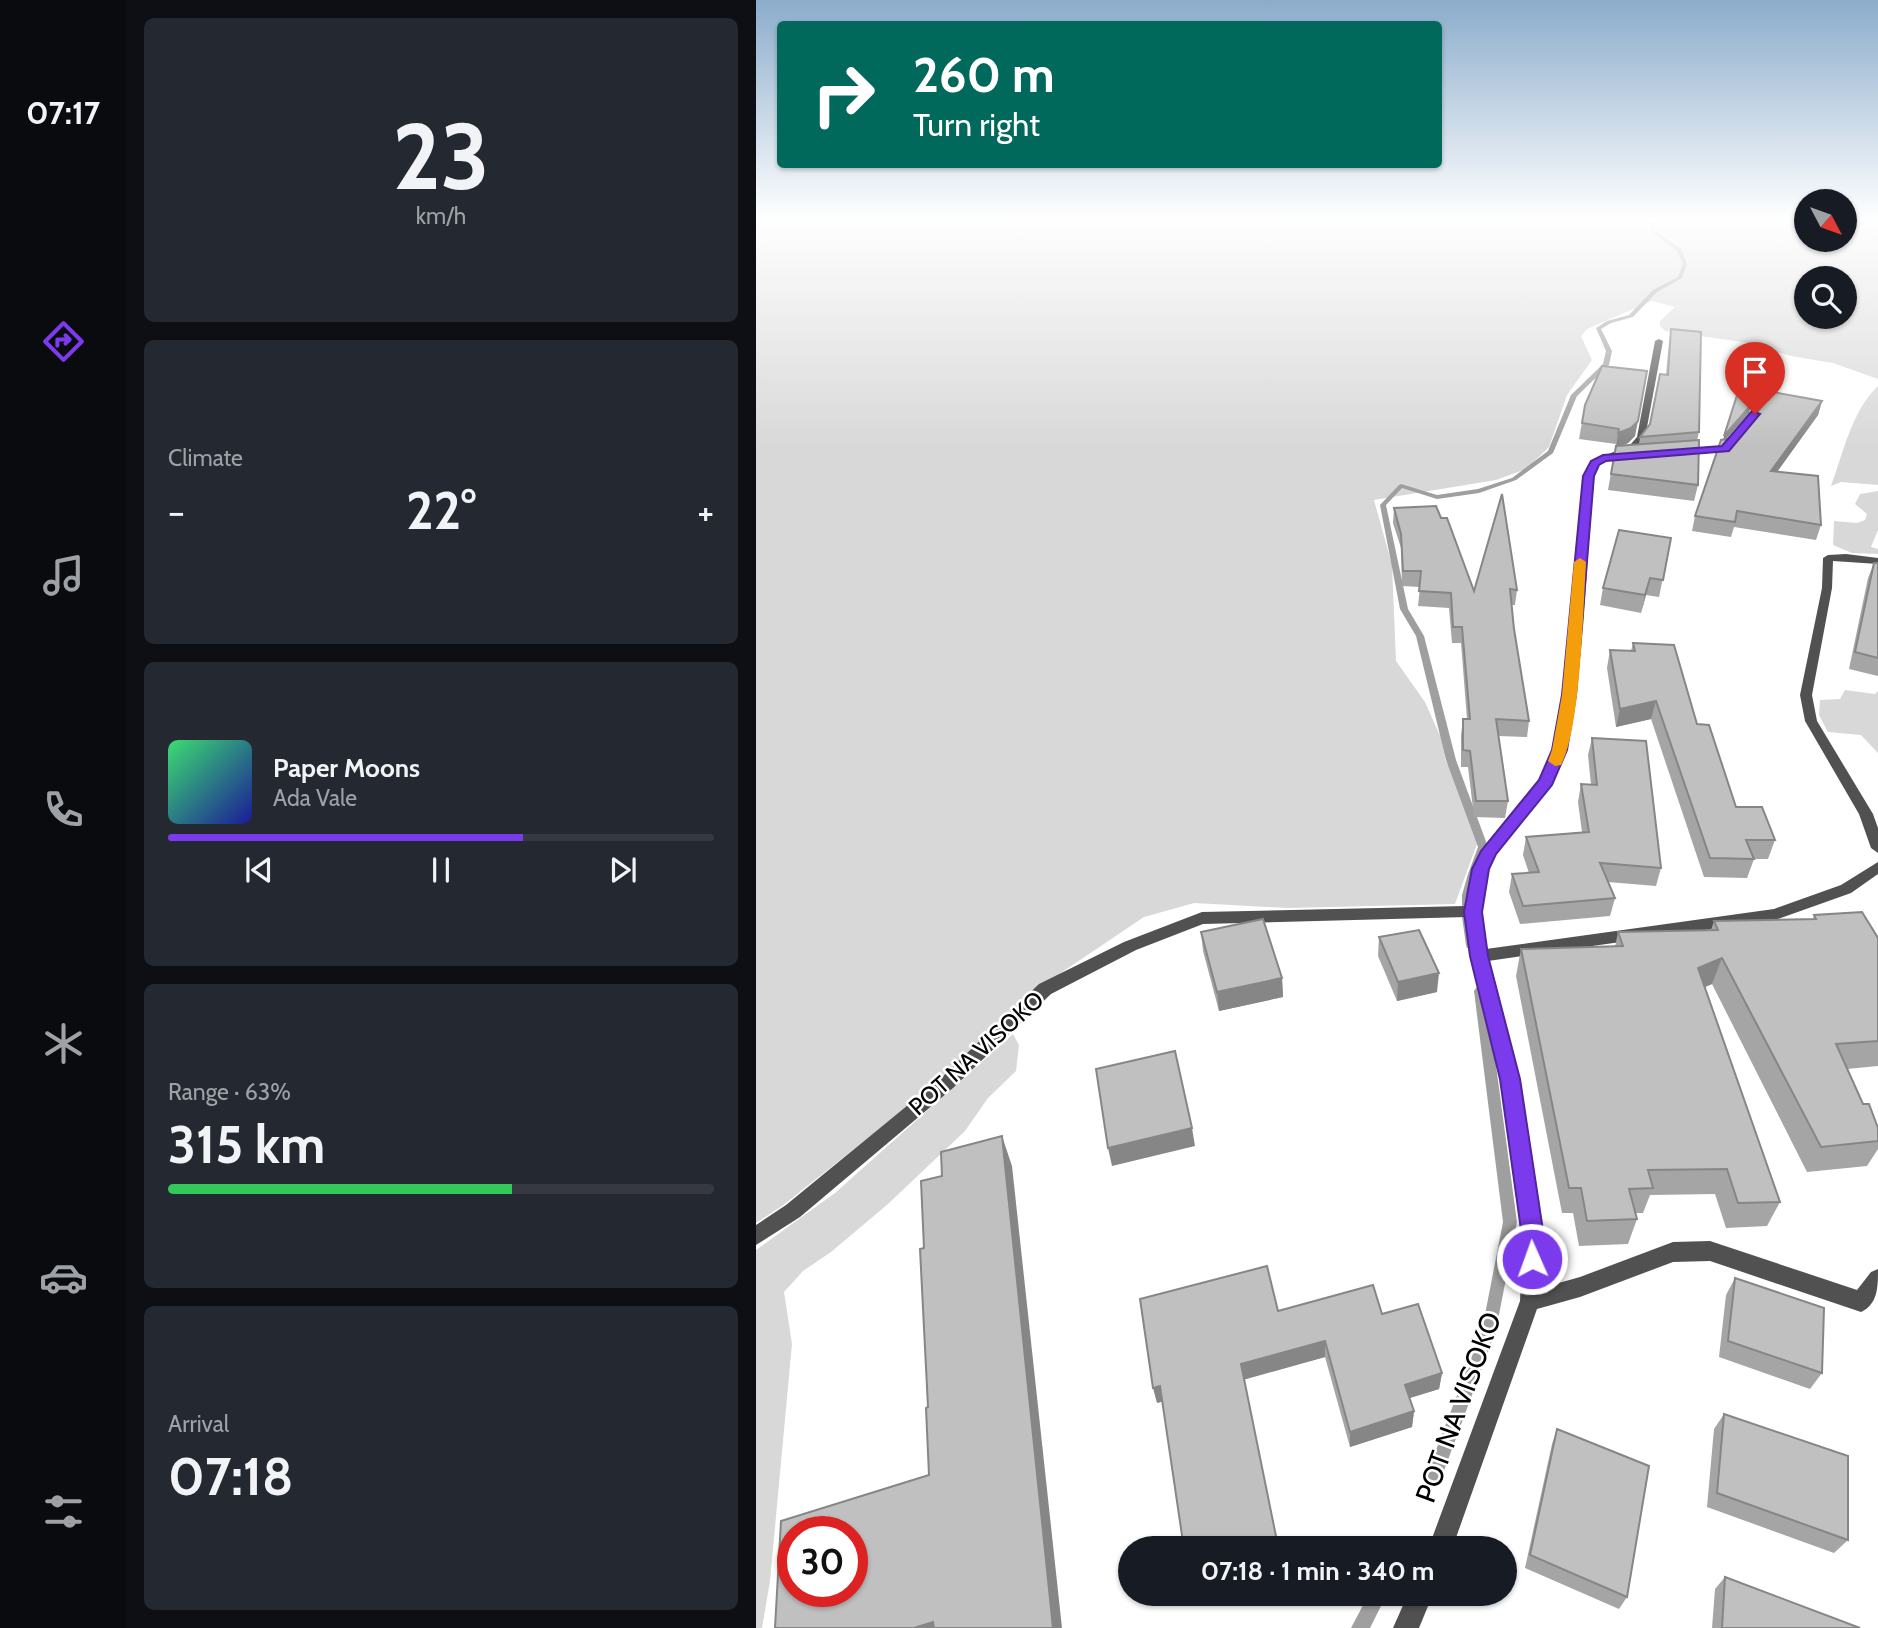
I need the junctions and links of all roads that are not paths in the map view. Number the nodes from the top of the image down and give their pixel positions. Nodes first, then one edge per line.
1 (1659, 341) dead end
2 (1765, 394) edge
3 (1676, 454) edge
4 (1640, 457) edge
5 (1603, 458) junction
6 (1878, 561) edge
7 (1878, 848) edge
8 (1878, 867) edge
9 (1473, 912) junction
10 (1479, 956) junction
11 (756, 1236) edge
12 (1878, 1279) edge
13 (1530, 1301) junction
14 (1445, 1536) edge
15 (1416, 1606) edge
16 (1406, 1628) edge

1 - 5 street
2 - 3 street
4 - 5 street
5 - 9 street, POT NA VISOKO
6 - 7 street
8 - 10 street
9 - 10 street, POT NA VISOKO
9 - 11 street, POT NA VISOKO
10 - 13 street, POT NA VISOKO
12 - 13 street
13 - 14 street, POT NA VISOKO
15 - 16 street

